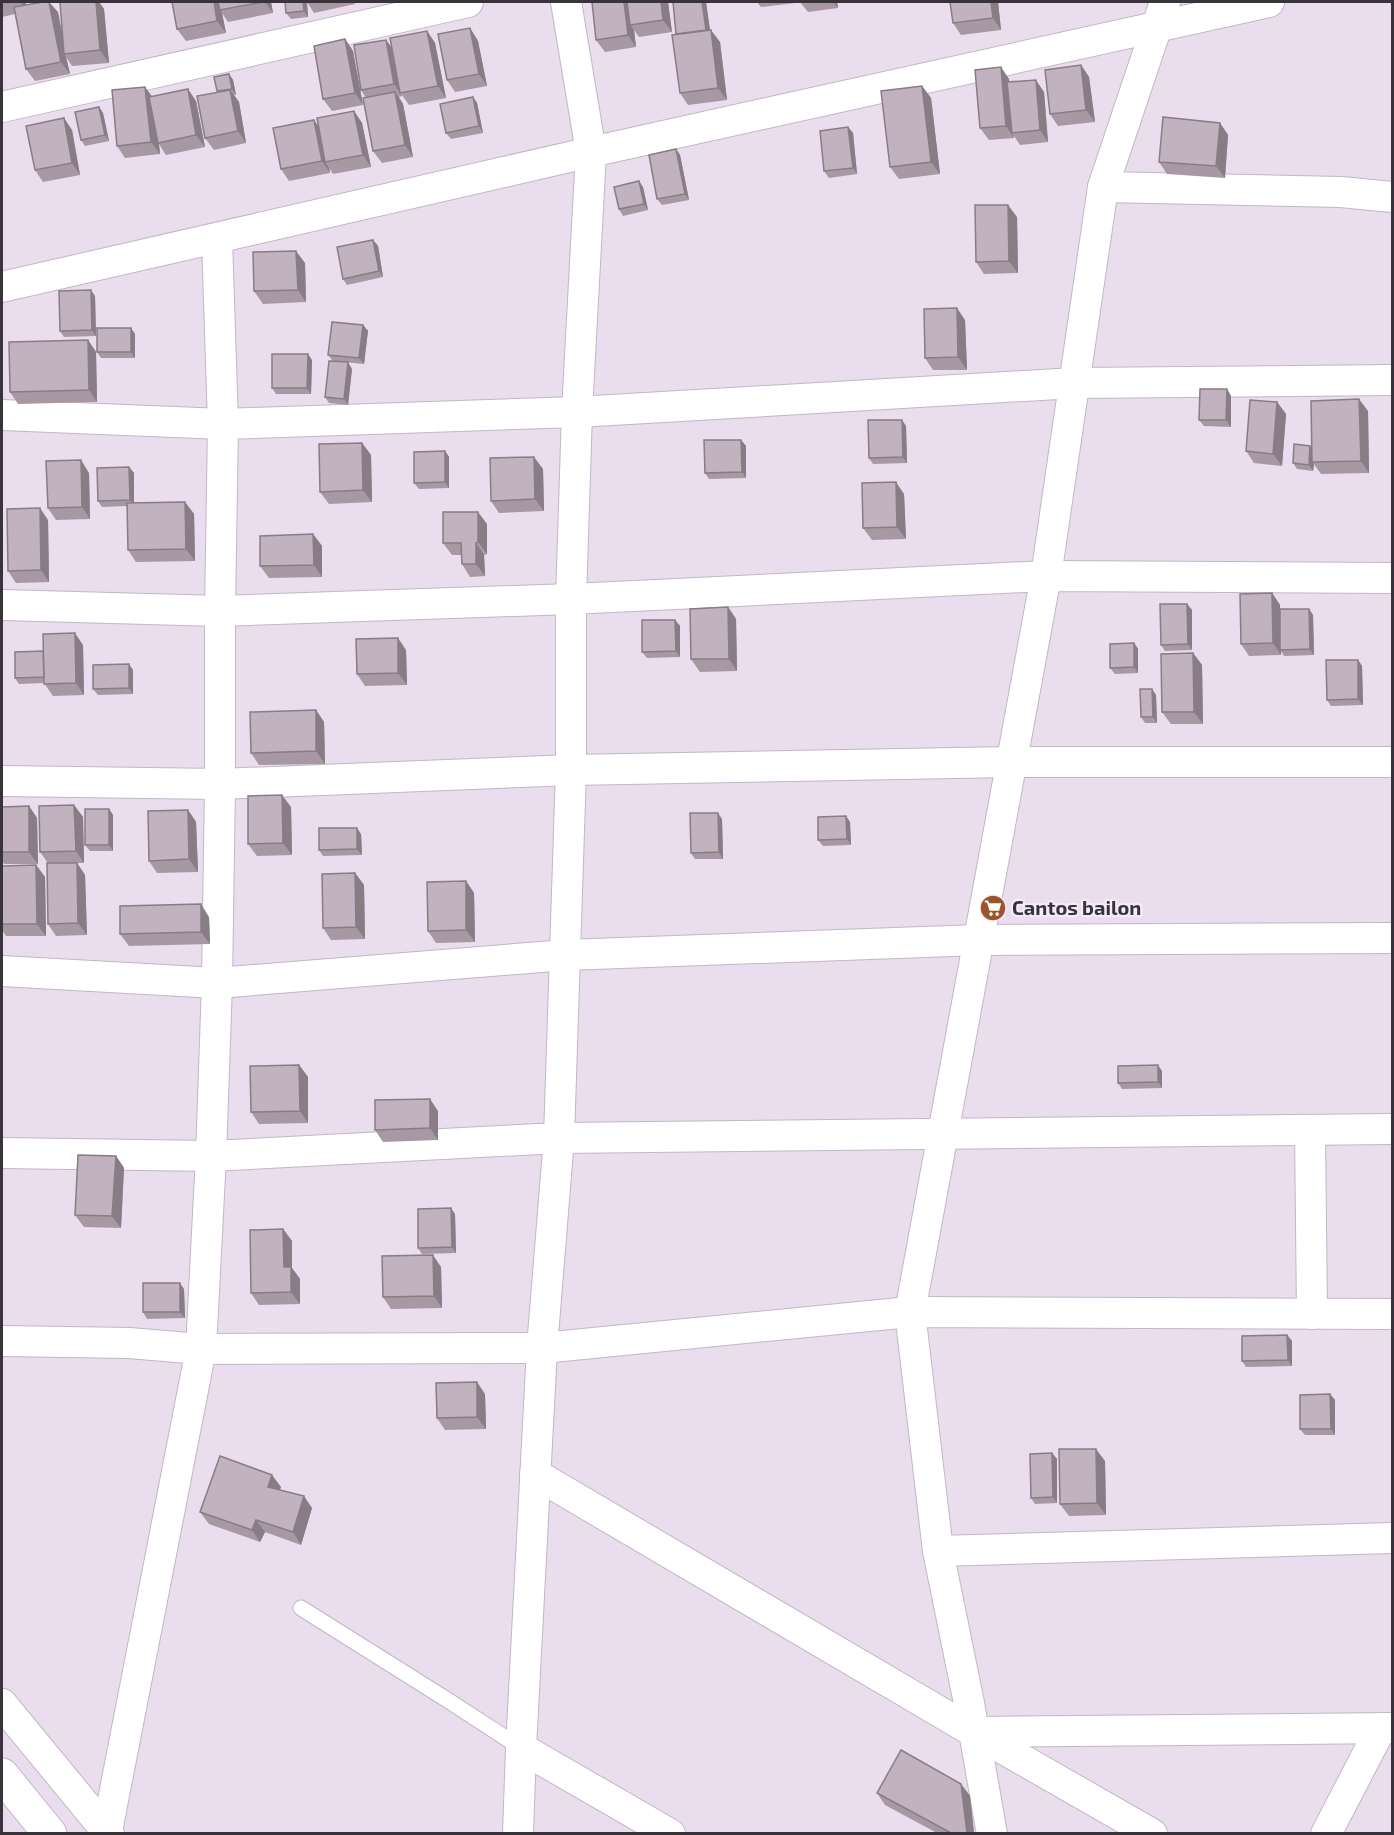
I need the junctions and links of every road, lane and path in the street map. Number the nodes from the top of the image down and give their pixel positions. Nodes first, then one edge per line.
1 (468, 2) edge
2 (566, 2) edge
3 (1269, 2) edge
4 (1162, 13) edge
5 (2, 107) edge
6 (591, 152) junction
7 (1104, 187) junction
8 (1392, 197) edge
9 (217, 239) junction
10 (2, 287) edge
11 (1392, 380) edge
12 (1075, 383) junction
13 (577, 412) junction
14 (2, 415) edge
15 (223, 424) junction
16 (1046, 576) junction
17 (1392, 578) edge
18 (572, 599) junction
19 (2, 605) edge
20 (220, 611) junction
21 (1011, 762) junction
22 (1392, 762) edge
23 (571, 770) junction
24 (2, 781) edge
25 (220, 784) junction
26 (1392, 938) edge
27 (979, 940) junction
28 (566, 955) junction
29 (2, 971) edge
30 (217, 982) junction
31 (1310, 1130) junction
32 (1392, 1130) edge
33 (942, 1135) junction
34 (560, 1138) junction
35 (2, 1153) edge
36 (211, 1156) junction
37 (910, 1312) junction
38 (1312, 1314) junction
39 (1392, 1314) edge
40 (2, 1341) edge
41 (542, 1348) junction
42 (201, 1349) junction
43 (535, 1474) junction
44 (1392, 1538) edge
45 (938, 1551) junction
46 (301, 1608) dead end
47 (2, 1704) edge
48 (1387, 1728) edge
49 (974, 1732) junction
50 (521, 1748) junction
51 (2, 1775) edge
52 (107, 1832) edge
53 (50, 1833) edge
54 (518, 1833) edge
55 (670, 1833) edge
56 (992, 1833) edge
57 (1152, 1833) edge
58 (1326, 1833) edge

1 - 5 street
2 - 6 street
3 - 4 street
4 - 6 street
4 - 7 street
6 - 9 street
6 - 13 street
7 - 8 street
7 - 12 street
9 - 10 street
9 - 15 street
11 - 12 street
12 - 13 street
12 - 16 street
13 - 15 street
13 - 18 street
14 - 15 street
15 - 20 street
16 - 17 street
16 - 18 street
16 - 21 street
18 - 20 street
18 - 23 street
19 - 20 street
20 - 25 street
21 - 22 street
21 - 23 street
21 - 27 street
23 - 25 street
23 - 28 street
24 - 25 street
25 - 30 street
26 - 27 street
27 - 28 street
27 - 33 street
28 - 30 street
28 - 34 street
29 - 30 street
30 - 36 street
31 - 32 street
31 - 33 street
31 - 38 street
33 - 34 street
33 - 37 street
34 - 36 street
34 - 41 street
35 - 36 street
36 - 42 street
37 - 38 street
37 - 41 street
37 - 45 street
38 - 39 street
40 - 42 street
41 - 42 street
41 - 43 street
42 - 52 street
43 - 49 street
43 - 50 street
44 - 45 street
45 - 49 street
46 - 50 lane
47 - 52 street
48 - 49 street
48 - 58 street
49 - 56 street
49 - 57 street
50 - 54 street
50 - 55 street
51 - 53 highway

